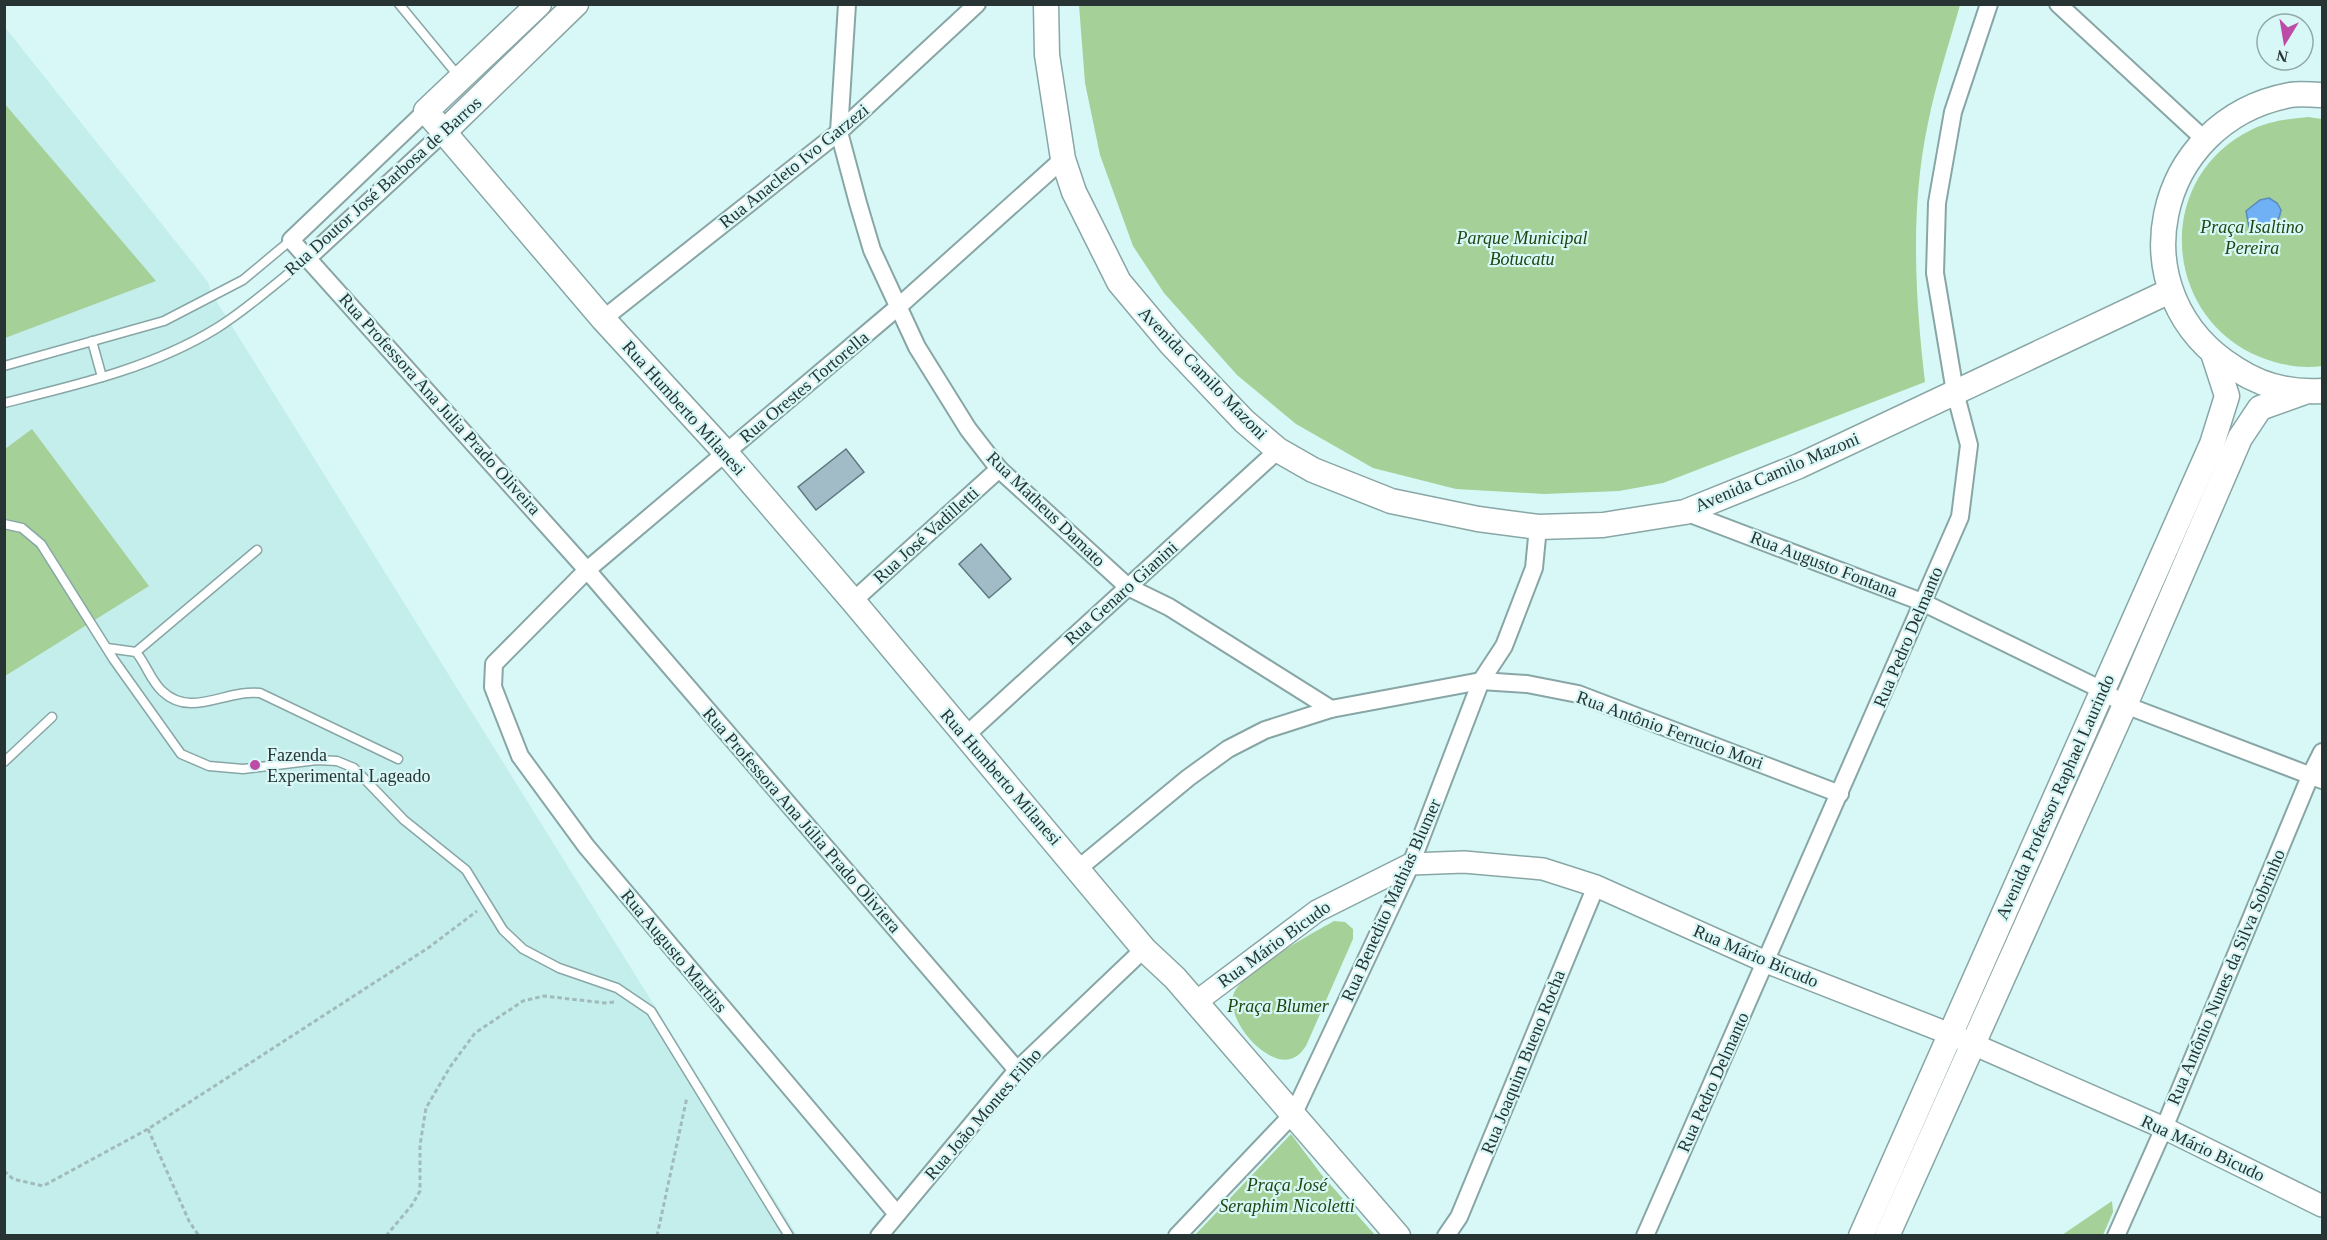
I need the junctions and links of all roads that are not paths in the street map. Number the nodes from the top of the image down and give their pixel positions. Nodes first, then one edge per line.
1 (399, 4) edge
2 (539, 4) edge
3 (576, 4) edge
4 (847, 4) edge
5 (977, 4) edge
6 (1046, 4) edge
7 (1989, 4) edge
8 (2058, 4) edge
9 (460, 79) junction
10 (2322, 95) edge
11 (426, 111) junction
12 (444, 132) junction
13 (839, 132) junction
14 (2204, 139) junction
15 (1063, 159) junction
16 (291, 240) junction
17 (309, 257) junction
18 (2170, 291) junction
19 (898, 307) junction
20 (603, 319) junction
21 (92, 341) junction
22 (2214, 356) junction
23 (4, 366) edge
24 (102, 377) junction
25 (1955, 392) junction
26 (2312, 392) edge
27 (4, 403) edge
28 (1278, 450) junction
29 (726, 453) junction
30 (999, 469) junction
31 (1686, 512) junction
32 (4, 524) edge
33 (1538, 526) junction
34 (257, 550) dead end
35 (587, 570) junction
36 (1128, 587) junction
37 (853, 601) junction
38 (1922, 602) junction
39 (107, 648) junction
40 (136, 652) junction
41 (494, 664) joint
42 (1481, 681) junction
43 (2102, 690) junction
44 (2125, 705) junction
45 (1331, 708) junction
46 (52, 717) dead end
47 (964, 737) junction
48 (2322, 752) edge
49 (398, 759) dead end
50 (4, 762) edge
51 (2317, 777) edge
52 (1840, 794) junction
53 (1411, 864) junction
54 (1080, 868) junction
55 (1596, 886) junction
56 (1144, 948) junction
57 (1766, 962) junction
58 (1196, 1002) junction
59 (1950, 1034) junction
60 (1972, 1044) junction
61 (1017, 1070) junction
62 (1294, 1113) junction
63 (2164, 1128) junction
64 (2322, 1206) edge
65 (897, 1214) junction
66 (789, 1236) edge
67 (879, 1236) edge
68 (1177, 1236) edge
69 (1398, 1236) edge
70 (1446, 1236) edge
71 (1645, 1236) edge
72 (1860, 1236) edge
73 (1887, 1236) edge
74 (2116, 1236) edge

1 - 9 lane
2 - 9 main road, Rua Doutor José Barbosa de Barros
3 - 12 main road, Rua Doutor José Barbosa de Barros
4 - 13 street, Rua Matheus Damato
5 - 13 street, Rua Anacleto Ivo Garzezi
6 - 15 main road, Avenida Camilo Mazoni
7 - 25 street, Rua Pedro Delmanto
8 - 14 street
9 - 11 main road, Rua Doutor José Barbosa de Barros
10 - 14 main road
11 - 12 main road, Rua Humberto Milanesi
11 - 16 street, Rua Doutor José Barbosa de Barros
12 - 17 street, Rua Doutor José Barbosa de Barros
12 - 20 main road, Rua Humberto Milanesi
13 - 19 street, Rua Matheus Damato
13 - 20 street, Rua Anacleto Ivo Garzezi
14 - 18 main road
15 - 19 street, Rua Orestes Tortorella
15 - 28 main road, Avenida Camilo Mazoni
16 - 17 street, Rua Professora Ana Julia Prado Oliveira
16 - 21 lane, Rua Doutor José Barbosa de Barros
17 - 24 lane, Rua Doutor José Barbosa de Barros
17 - 35 street, Rua Professora Ana Julia Prado Oliveira
18 - 22 main road
18 - 25 main road, Avenida Camilo Mazoni
19 - 29 street, Rua Orestes Tortorella
19 - 30 street, Rua Matheus Damato
20 - 29 main road, Rua Humberto Milanesi
21 - 23 lane, Rua Doutor José Barbosa de Barros
21 - 24 lane
22 - 26 main road
22 - 43 main road, Avenida Professor Raphael Laurindo
24 - 27 lane, Rua Doutor José Barbosa de Barros
25 - 31 main road, Avenida Camilo Mazoni
25 - 38 street, Rua Pedro Delmanto
26 - 44 main road, Avenida Professor Raphael Laurindo
28 - 33 main road, Avenida Camilo Mazoni
28 - 36 street, Rua Genaro Gianini
29 - 35 street, Rua Orestes Tortorella
29 - 37 main road, Rua Humberto Milanesi
30 - 36 street, Rua Matheus Damato
30 - 37 street, Rua José Vadilletti
31 - 33 main road, Avenida Camilo Mazoni
31 - 38 street, Rua Augusto Fontana
32 - 39 lane
33 - 42 street, Rua Benedito Mathias Blumer
34 - 40 lane
35 - 41 street, Rua Orestes Tortorella
35 - 61 street, Rua Professora Ana Júlia Prado Oliviera
36 - 45 street, Rua Matheus Damato
36 - 47 street, Rua Genaro Gianini
37 - 47 main road, Rua Humberto Milanesi
38 - 43 street, Rua Augusto Fontana
38 - 52 street, Rua Pedro Delmanto
39 - 40 lane
39 - 66 lane
40 - 49 lane
41 - 65 street, Rua Augusto Martins
42 - 45 street, Rua Antônio Ferrucio Mori
42 - 52 street, Rua Antônio Ferrucio Mori
42 - 53 street, Rua Benedito Mathias Blumer
43 - 44 street, Rua Augusto Fontana
43 - 59 main road, Avenida Professor Raphael Laurindo
44 - 51 street, Rua Augusto Fontana
44 - 60 main road, Avenida Professor Raphael Laurindo
45 - 54 street, Rua Antônio Ferrucio Mori
46 - 50 lane
47 - 54 main road, Rua Humberto Milanesi
48 - 51 street, Rua Antônio Nunes da Silva Sobrinho
51 - 63 street, Rua Antônio Nunes da Silva Sobrinho
52 - 57 street, Rua Pedro Delmanto
53 - 55 street, Rua Mário Bicudo
53 - 58 street, Rua Mário Bicudo
53 - 62 street, Rua Benedito Mathias Blumer
54 - 56 main road, Rua Humberto Milanesi
55 - 57 street, Rua Mário Bicudo
55 - 70 street, Rua Joaquim Bueno Rocha
56 - 58 main road, Rua Humberto Milanesi
56 - 61 street, Rua João Montes Filho
57 - 59 street, Rua Mário Bicudo
57 - 71 street, Rua Pedro Delmanto
58 - 62 main road, Rua Humberto Milanesi
59 - 60 street, Rua Mário Bicudo
59 - 72 main road, Avenida Professor Raphael Laurindo
60 - 63 street, Rua Mário Bicudo
60 - 73 main road, Avenida Professor Raphael Laurindo
61 - 65 street, Rua João Montes Filho
62 - 68 street, Rua Benedito Mathias Blumer
62 - 69 main road, Rua Humberto Milanesi
63 - 64 street, Rua Mário Bicudo
63 - 74 street, Rua Antônio Nunes da Silva Sobrinho
65 - 67 street, Rua João Montes Filho

